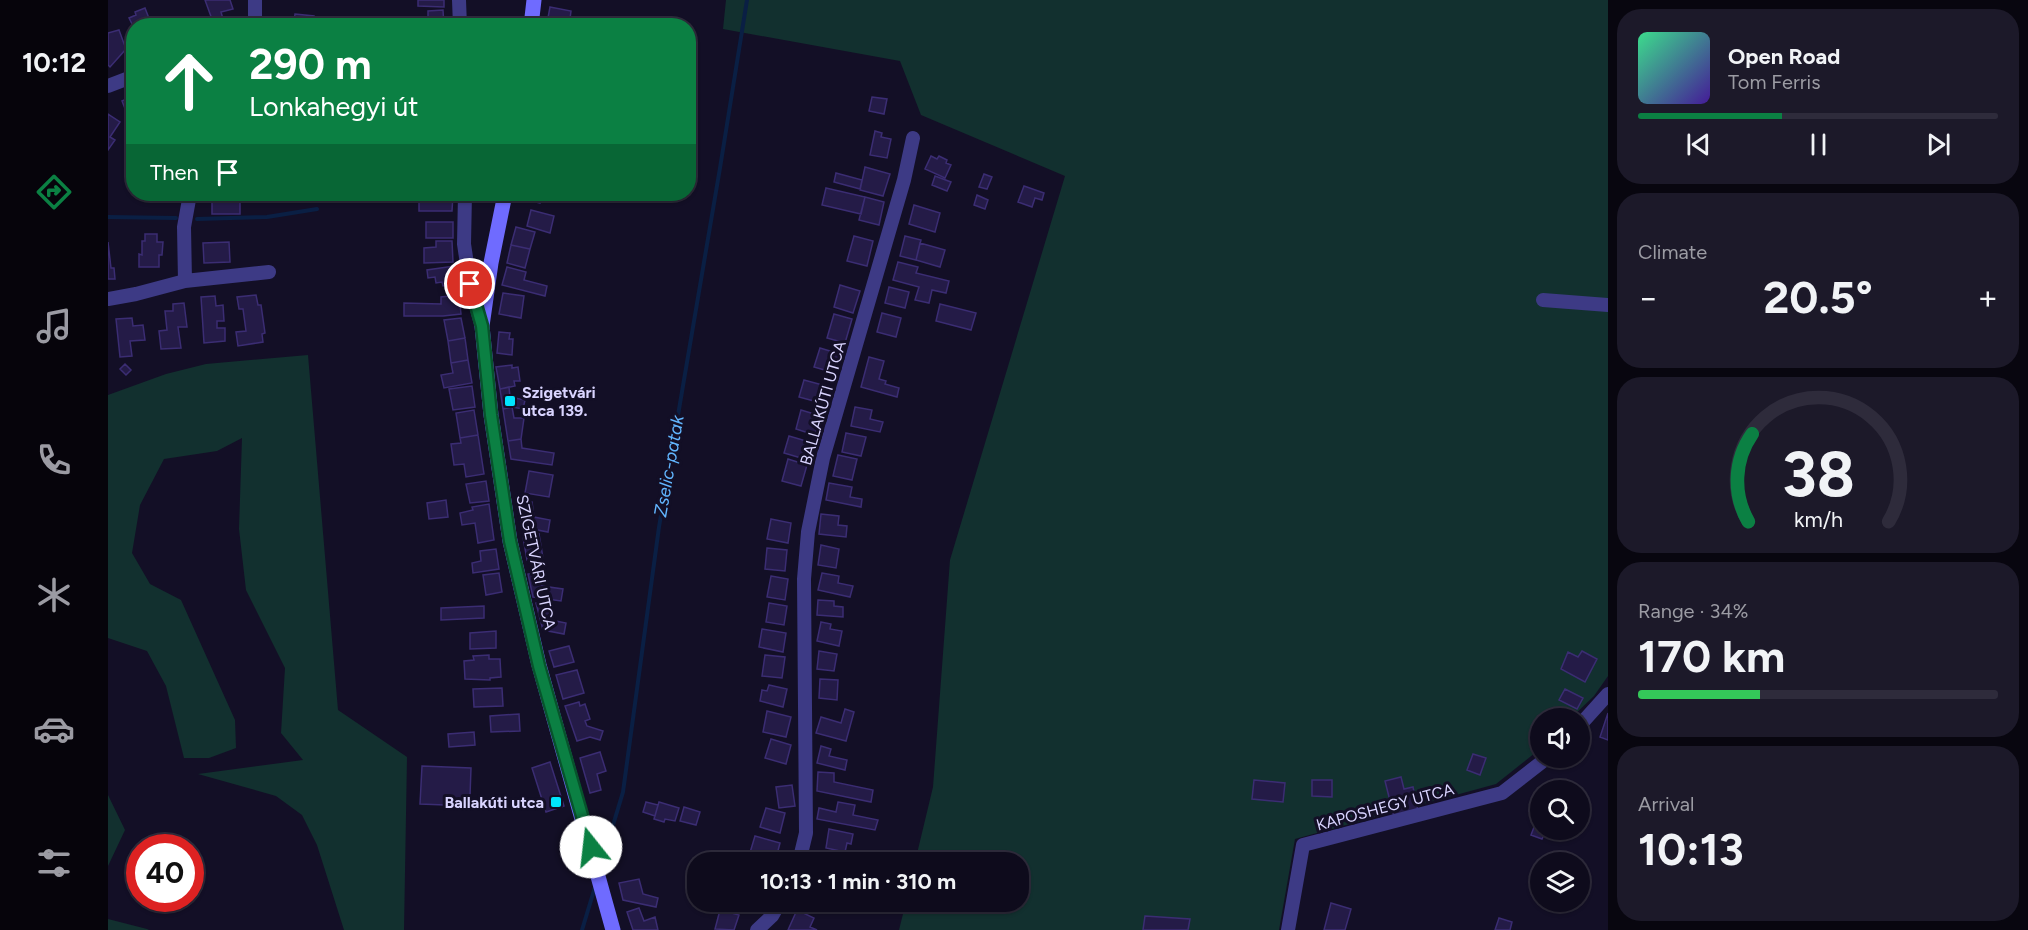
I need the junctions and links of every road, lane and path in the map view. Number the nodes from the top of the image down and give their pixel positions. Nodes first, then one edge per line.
1 (255, 0) edge
2 (459, 0) edge
3 (534, 0) edge
4 (255, 18) edge
5 (460, 18) edge
6 (532, 18) edge
7 (126, 79) edge
8 (108, 86) edge
9 (913, 138) dead end
10 (189, 201) edge
11 (465, 201) edge
12 (504, 201) edge
13 (269, 272) dead end
14 (185, 280) junction
15 (108, 299) edge
16 (1543, 300) dead end
17 (1608, 305) edge
18 (482, 326) junction
19 (1608, 694) edge
20 (1590, 714) edge
21 (1534, 768) edge
22 (801, 852) edge
23 (774, 912) edge
24 (613, 930) edge
25 (757, 930) edge
26 (1288, 930) edge

1 - 4 street
2 - 5 street
3 - 6 street
7 - 8 street
9 - 22 street, BALLAKÚTI UTCA
10 - 14 street
11 - 18 street
12 - 18 street, SZIGETVÁRI UTCA
13 - 14 street
14 - 15 street
16 - 17 street
18 - 24 street, SZIGETVÁRI UTCA
19 - 20 street
21 - 26 street, KAPOSHEGY UTCA
23 - 25 street

